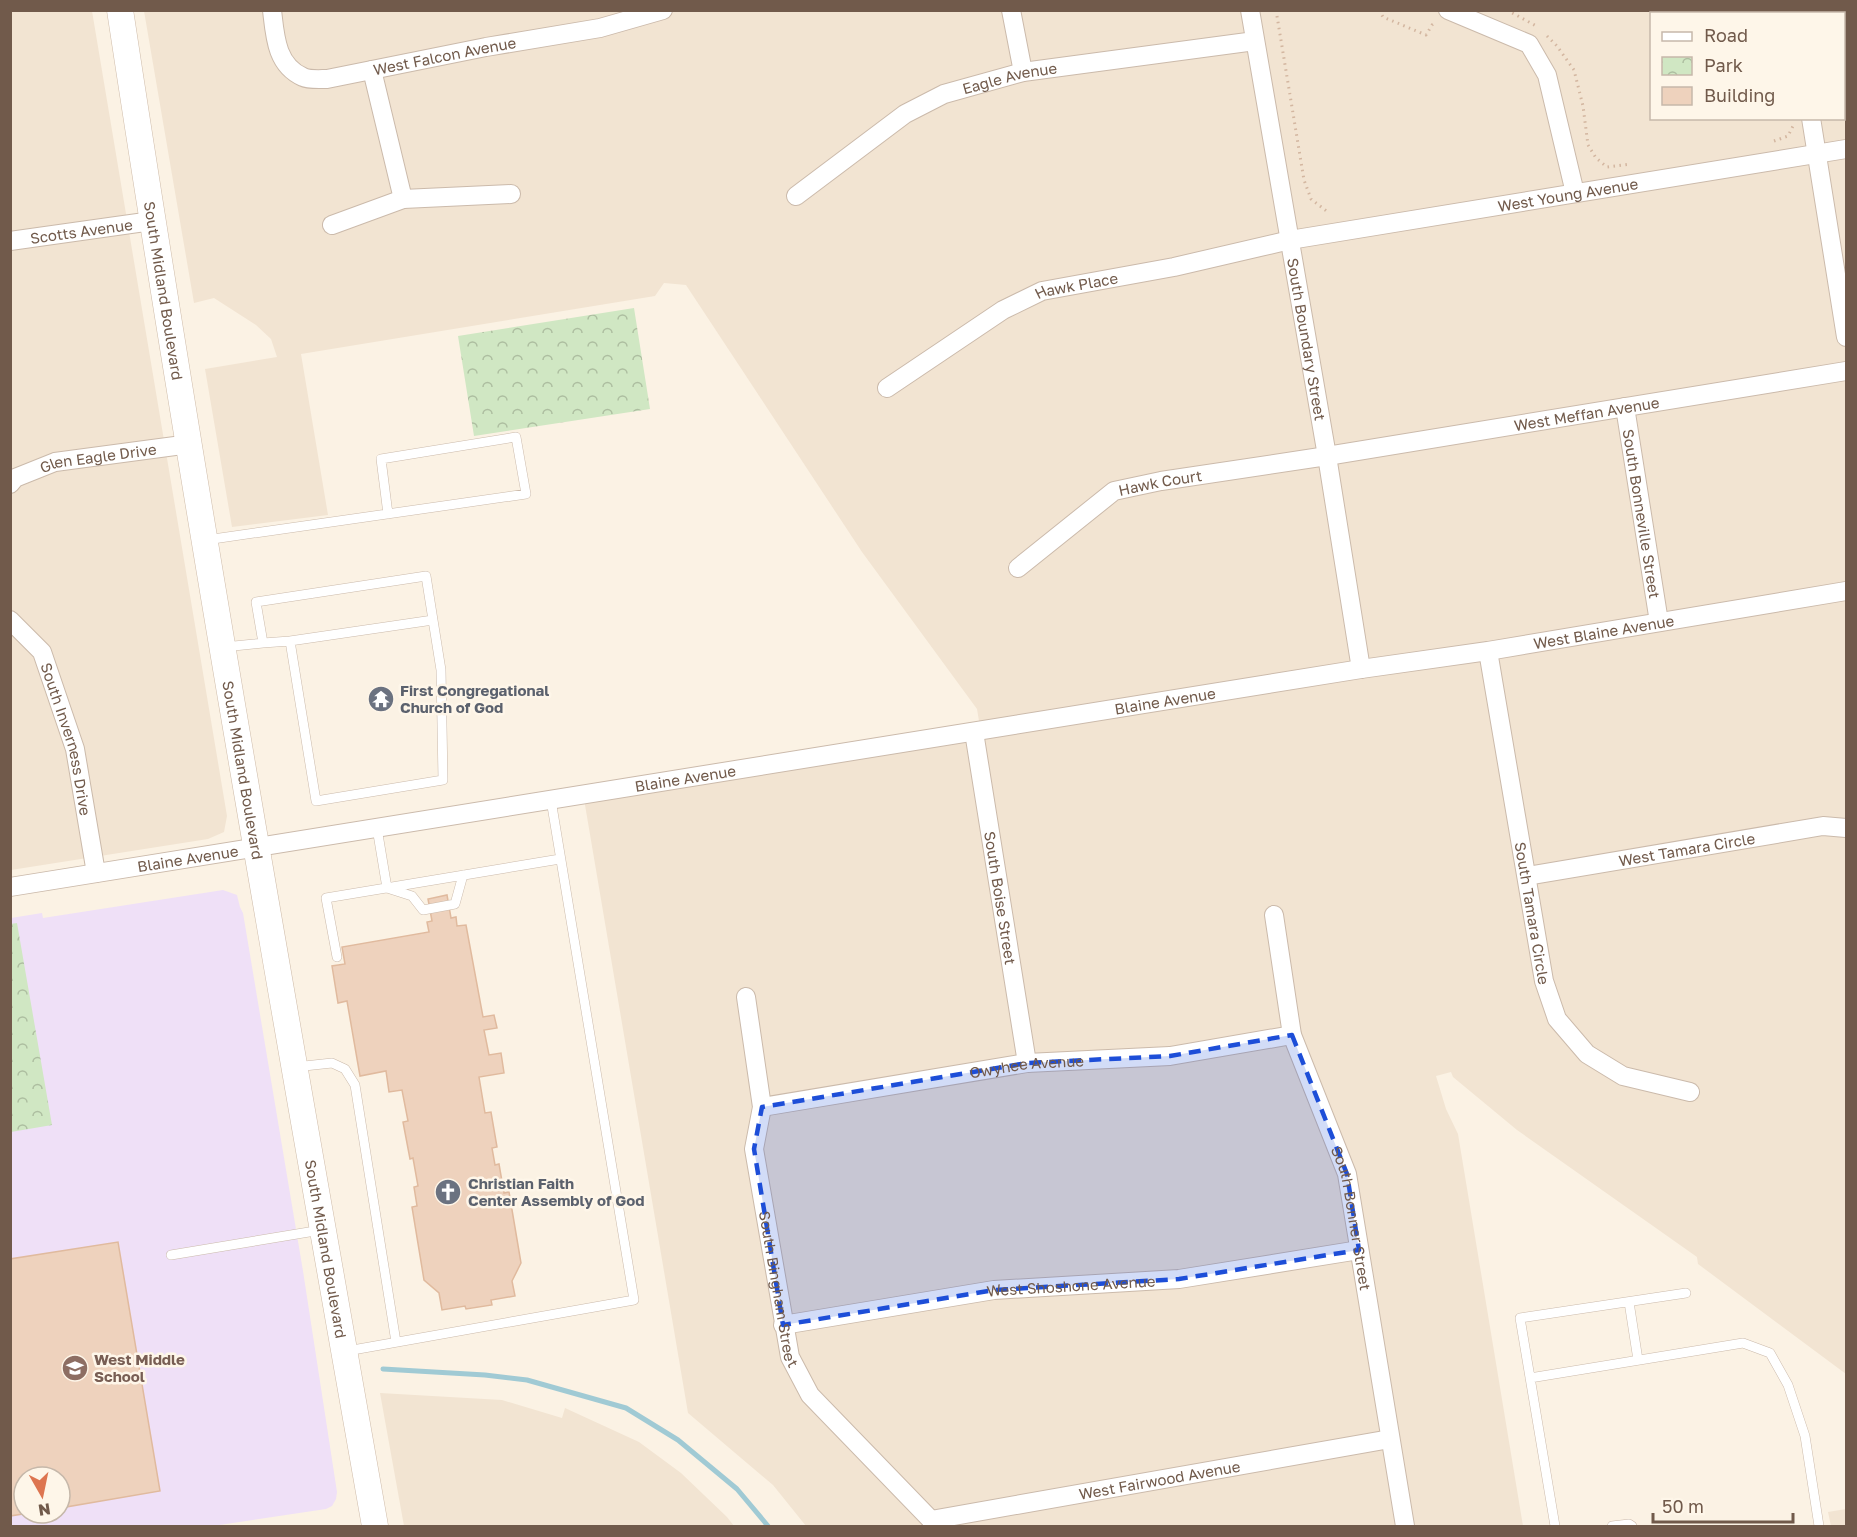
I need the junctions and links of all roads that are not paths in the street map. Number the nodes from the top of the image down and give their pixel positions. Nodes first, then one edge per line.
1 (120, 10) edge
2 (272, 10) edge
3 (663, 10) edge
4 (1011, 10) edge
5 (1250, 10) edge
6 (636, 14) edge
7 (1444, 15) edge
8 (1255, 41) junction
9 (372, 70) junction
10 (1023, 72) junction
11 (1803, 120) edge
12 (1846, 149) edge
13 (1817, 153) junction
14 (1575, 193) junction
15 (511, 194) dead end
16 (796, 196) dead end
17 (403, 199) junction
18 (152, 221) junction
19 (332, 225) dead end
20 (1290, 240) junction
21 (10, 241) edge
22 (1846, 337) edge
23 (1846, 371) edge
24 (887, 388) dead end
25 (1624, 406) junction
26 (190, 444) junction
27 (1327, 456) junction
28 (10, 484) edge
29 (388, 514) junction
30 (206, 540) junction
31 (1018, 568) dead end
32 (1846, 591) edge
33 (10, 620) edge
34 (433, 620) junction
35 (1659, 622) junction
36 (290, 641) junction
37 (263, 643) junction
38 (223, 647) junction
39 (1488, 651) junction
40 (1361, 669) junction
41 (974, 732) junction
42 (551, 800) junction
43 (377, 828) junction
44 (1846, 828) edge
45 (255, 848) junction
46 (561, 859) junction
47 (96, 873) junction
48 (463, 875) junction
49 (1527, 876) junction
50 (10, 887) edge
51 (387, 888) junction
52 (1274, 915) dead end
53 (337, 957) dead end
54 (746, 998) dead end
55 (1293, 1035) junction
56 (1027, 1063) junction
57 (294, 1067) junction
58 (1690, 1092) dead end
59 (762, 1107) junction
60 (323, 1230) junction
61 (1359, 1250) junction
62 (171, 1255) dead end
63 (1686, 1293) dead end
64 (1629, 1302) junction
65 (783, 1325) junction
66 (396, 1342) junction
67 (344, 1352) junction
68 (1638, 1360) junction
69 (1530, 1378) junction
70 (1390, 1439) junction
71 (933, 1523) edge
72 (375, 1527) edge
73 (1405, 1527) edge
74 (1555, 1527) edge
75 (1612, 1527) edge
76 (1632, 1527) edge
77 (1819, 1527) edge

1 - 18 main road, South Midland Boulevard
2 - 9 street, West Falcon Avenue
3 - 6 street, West Falcon Avenue
4 - 10 street
5 - 8 street, South Boundary Street
6 - 9 street, West Falcon Avenue
7 - 14 street
8 - 10 street, Eagle Avenue
8 - 20 street, South Boundary Street
9 - 17 street
10 - 16 street, Eagle Avenue
11 - 13 street
12 - 13 street, West Young Avenue
13 - 14 street, West Young Avenue
13 - 22 street
14 - 20 street, West Young Avenue
15 - 17 street
17 - 19 street
18 - 21 street, Scotts Avenue
18 - 26 main road, South Midland Boulevard
20 - 24 street, Hawk Place
20 - 27 street, South Boundary Street
23 - 25 street, West Meffan Avenue
25 - 27 street, West Meffan Avenue
25 - 35 street, South Bonneville Street
26 - 28 street, Glen Eagle Drive
26 - 30 main road, South Midland Boulevard
27 - 31 street, Hawk Court
27 - 40 street, South Boundary Street
29 - 29 lane
29 - 30 lane
30 - 38 main road, South Midland Boulevard
32 - 35 street, West Blaine Avenue
33 - 47 street, South Inverness Drive
34 - 36 lane
34 - 36 lane
34 - 37 lane
35 - 39 street, West Blaine Avenue
36 - 37 lane
37 - 38 lane
38 - 45 main road, South Midland Boulevard
39 - 40 street, West Blaine Avenue
39 - 49 street, South Tamara Circle
40 - 41 street, Blaine Avenue
41 - 42 street, Blaine Avenue
41 - 56 street, South Boise Street
42 - 43 street, Blaine Avenue
42 - 46 lane
43 - 45 street, Blaine Avenue
43 - 51 lane
44 - 49 street, West Tamara Circle
45 - 47 street, Blaine Avenue
45 - 57 main road, South Midland Boulevard
46 - 48 lane
46 - 66 lane
47 - 50 street, Blaine Avenue
48 - 51 lane
48 - 51 lane
49 - 58 street, South Tamara Circle
51 - 53 lane
52 - 55 street, South Bonner Street
54 - 59 street, South Bingham Street
55 - 56 street, Owyhee Avenue
55 - 61 street, South Bonner Street
56 - 59 street, Owyhee Avenue
57 - 60 main road, South Midland Boulevard
57 - 66 lane
59 - 65 street, South Bingham Street
60 - 62 lane
60 - 67 main road, South Midland Boulevard
61 - 65 street, West Shoshone Avenue
61 - 70 street, South Bonner Street
63 - 64 lane
64 - 68 lane
64 - 69 lane
65 - 71 street, South Bingham Street
66 - 67 lane
67 - 72 main road, South Midland Boulevard
68 - 69 lane
68 - 77 lane
69 - 74 lane
70 - 71 street, West Fairwood Avenue
70 - 73 street, South Bonner Street
75 - 76 lane

